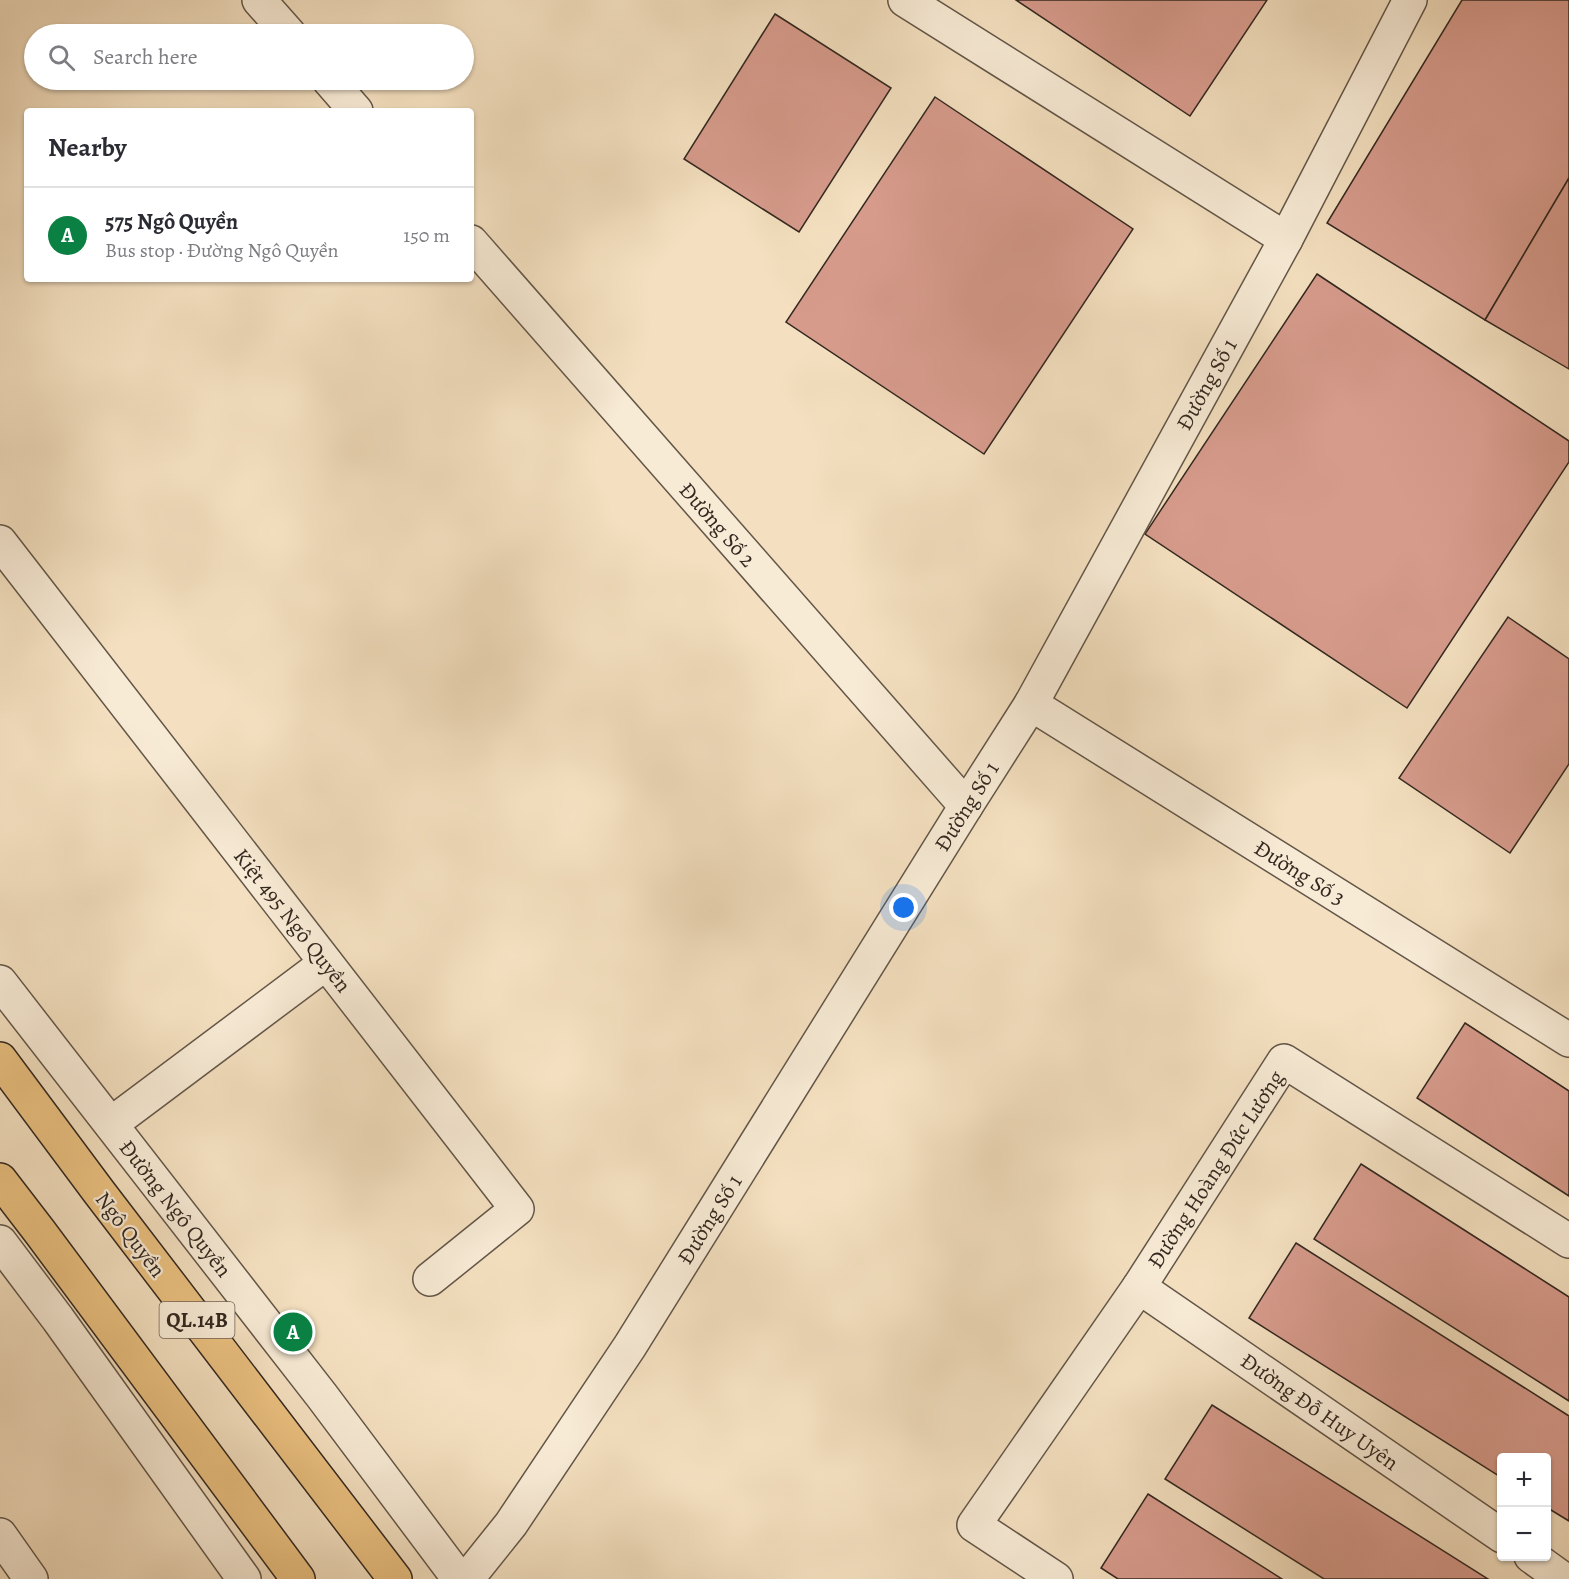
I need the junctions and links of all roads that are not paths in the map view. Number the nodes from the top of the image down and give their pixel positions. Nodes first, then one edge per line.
1 (259, 0) edge
2 (905, 0) edge
3 (1410, 0) edge
4 (280, 24) edge
5 (337, 90) edge
6 (353, 108) edge
7 (1286, 239) junction
8 (474, 245) edge
9 (0, 542) edge
10 (1031, 704) junction
11 (966, 806) junction
12 (326, 963) junction
13 (0, 981) edge
14 (1569, 1041) edge
15 (0, 1059) edge
16 (111, 1124) junction
17 (0, 1180) edge
18 (1569, 1241) edge
19 (3, 1252) edge
20 (430, 1279) dead end
21 (1139, 1287) junction
22 (1497, 1533) edge
23 (0, 1535) edge
24 (1537, 1561) edge
25 (1015, 1568) edge
26 (31, 1579) edge
27 (244, 1579) edge
28 (298, 1579) edge
29 (395, 1579) edge
30 (459, 1579) edge
31 (467, 1579) edge
32 (1056, 1579) edge
33 (1563, 1579) edge

1 - 4 street
2 - 7 street
3 - 7 street, Đường Số 1
5 - 6 street
7 - 10 street, Đường Số 1
8 - 11 street, Đường Số 2
9 - 12 street, Kiệt 495 Ngô Quyền
10 - 11 street, Đường Số 1
10 - 14 street, Đường Số 3
11 - 31 street, Đường Số 1
12 - 16 street
12 - 20 street, Kiệt 495 Ngô Quyền
13 - 16 street, Đường Ngô Quyền
15 - 29 highway, Ngô Quyền / QL.14B
16 - 30 street, Đường Ngô Quyền
17 - 28 highway, QL.14B
18 - 21 street, Đường Hoàng Đức Lương
19 - 27 street
21 - 22 street, Đường Đỗ Huy Uyên
21 - 25 street, Đường Hoàng Đức Lương
23 - 26 street
24 - 33 street
25 - 32 street

